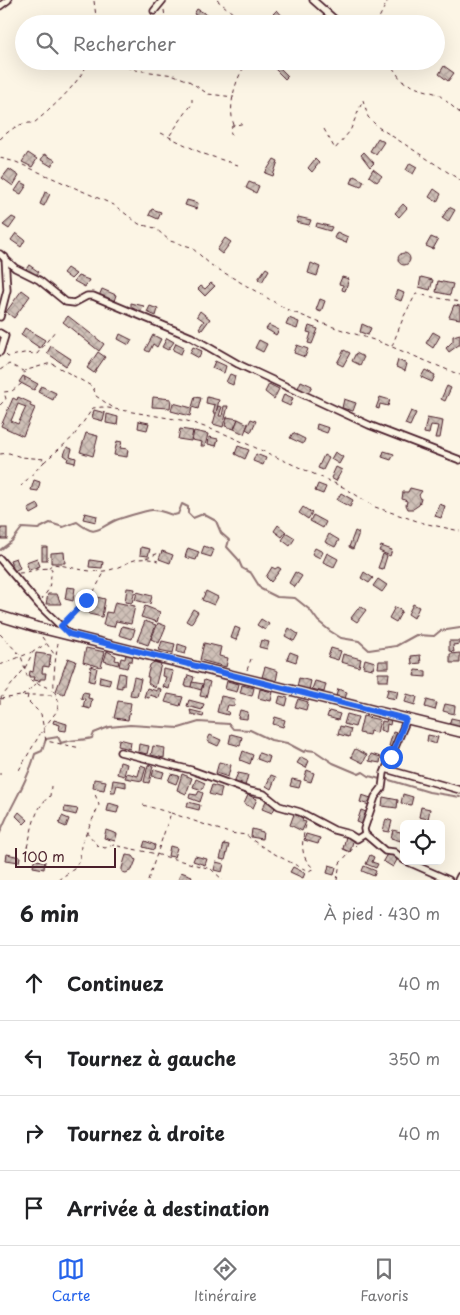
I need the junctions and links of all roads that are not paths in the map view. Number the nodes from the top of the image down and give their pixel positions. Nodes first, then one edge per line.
1 (8, 0) edge
2 (163, 0) edge
3 (313, 0) edge
4 (0, 6) edge
5 (154, 11) dead end
6 (330, 15) edge
7 (2, 255) edge
8 (0, 317) edge
9 (0, 333) edge
10 (0, 351) edge
11 (460, 460) edge
12 (0, 559) edge
13 (0, 616) edge
14 (69, 634) junction
15 (406, 719) junction
16 (460, 732) edge
17 (120, 752) dead end
18 (386, 769) junction
19 (460, 790) edge
20 (365, 834) junction
21 (400, 857) edge
22 (414, 865) edge
23 (460, 876) edge
24 (450, 880) edge
25 (458, 880) edge

1 - 4 street
2 - 5 street
3 - 6 street
7 - 8 street
7 - 11 street
9 - 10 street
12 - 14 street
13 - 14 main road
14 - 15 main road
15 - 16 main road
15 - 18 street
17 - 20 street
18 - 19 street
18 - 20 street
20 - 21 street
22 - 24 street
23 - 25 street

